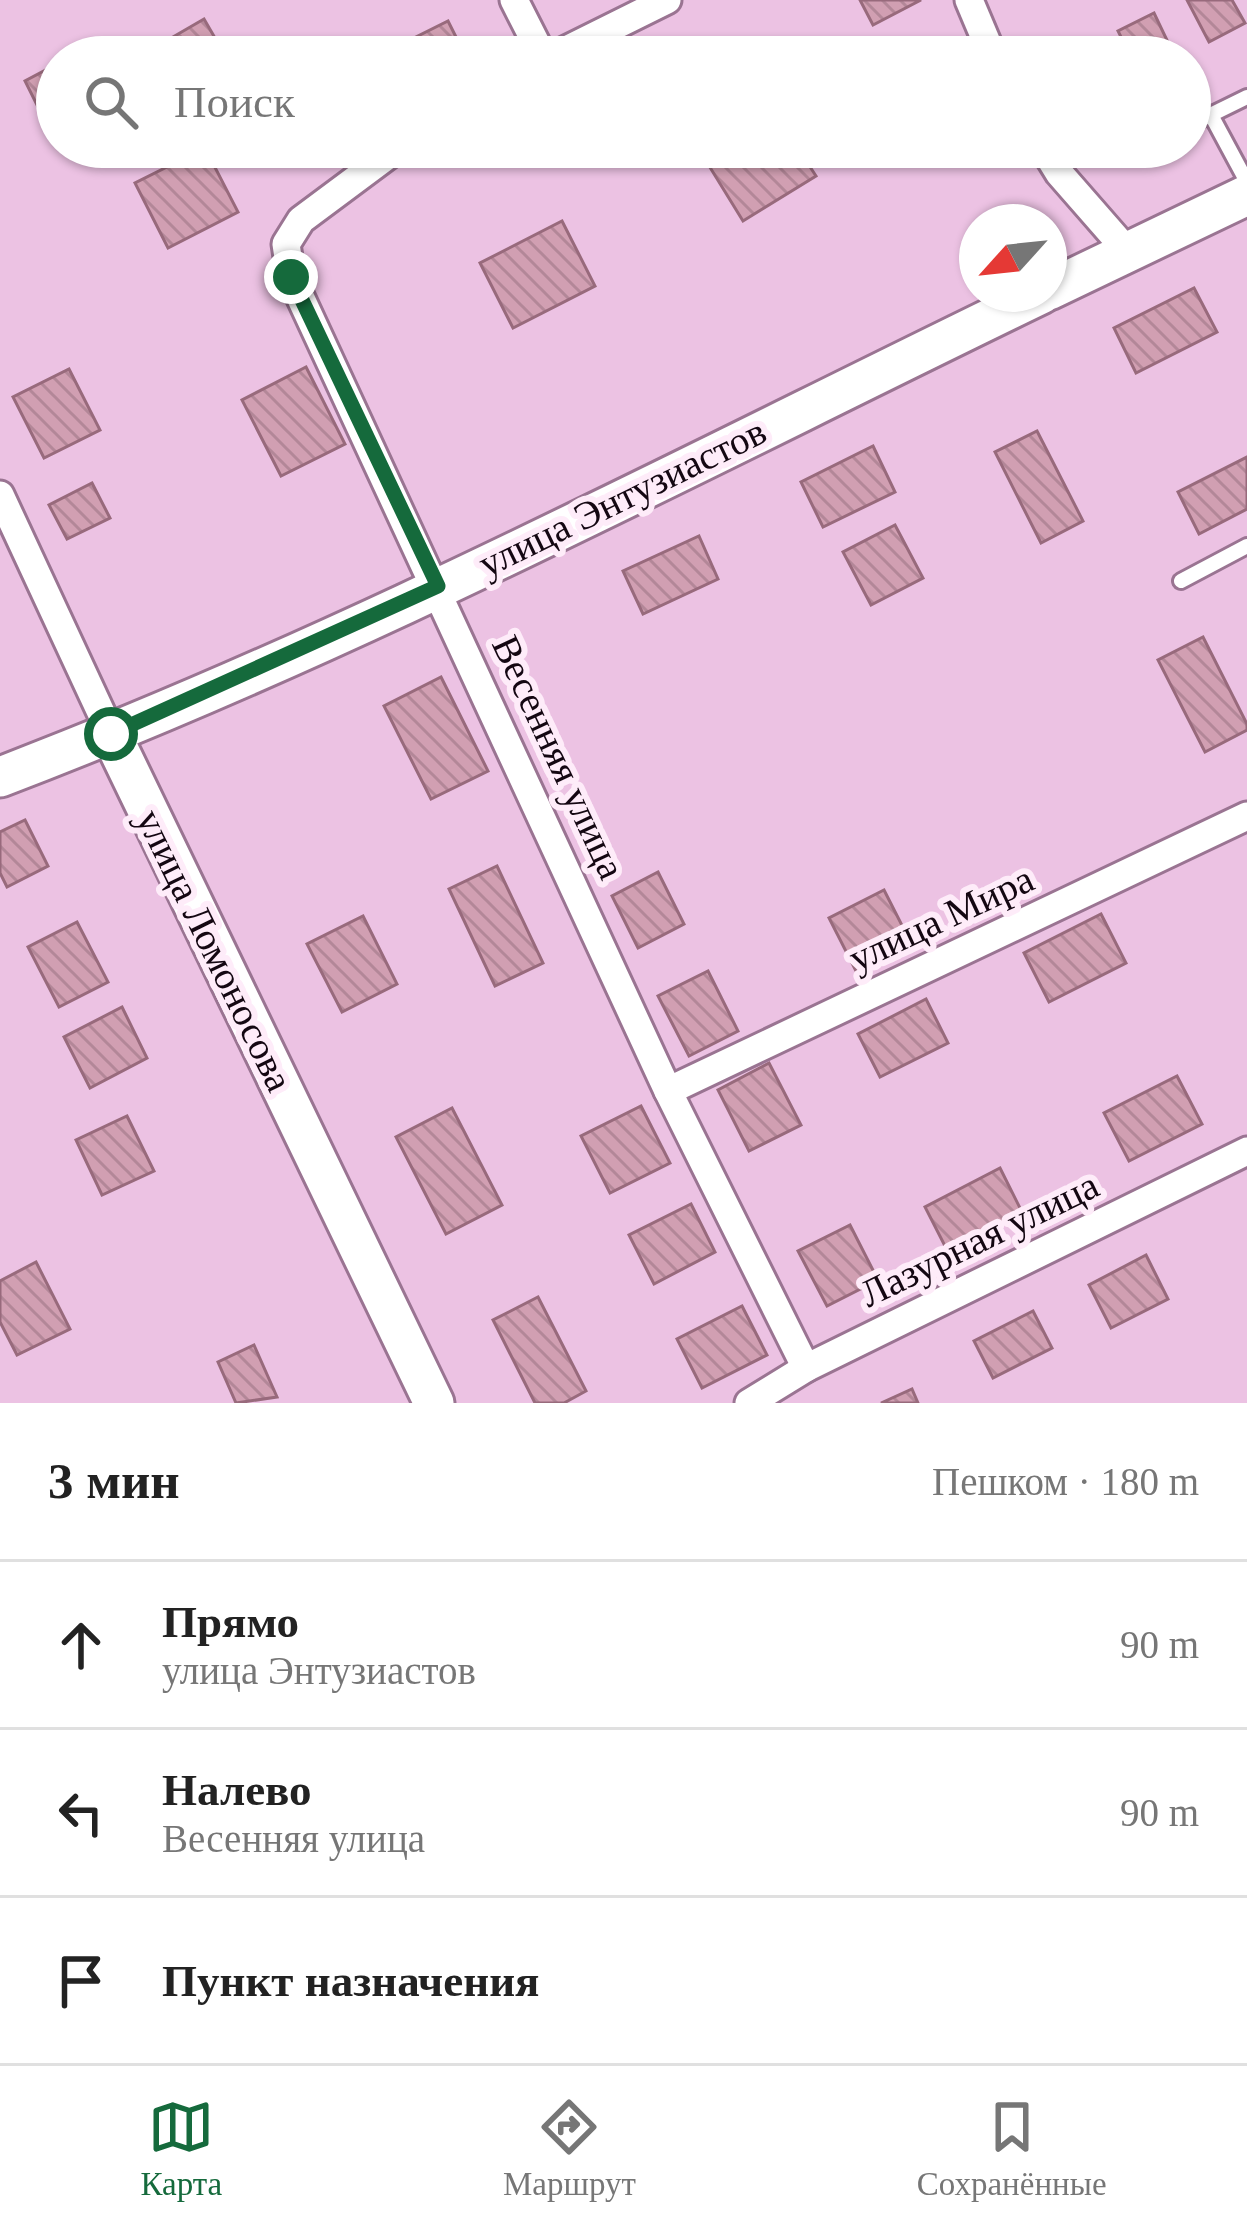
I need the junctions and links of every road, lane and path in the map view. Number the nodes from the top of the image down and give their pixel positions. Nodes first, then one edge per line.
1 (514, 0) edge
2 (667, 0) edge
3 (969, 0) edge
4 (532, 36) edge
5 (594, 36) edge
6 (985, 36) edge
7 (1247, 97) edge
8 (1211, 115) joint
9 (371, 168) edge
10 (1056, 168) edge
11 (1247, 182) edge
12 (1247, 195) edge
13 (1128, 252) junction
14 (1067, 281) edge
15 (1004, 312) edge
16 (0, 495) edge
17 (1247, 546) edge
18 (1180, 581) dead end
19 (438, 586) junction
20 (111, 734) junction
21 (0, 777) edge
22 (1247, 816) edge
23 (668, 1090) junction
24 (1247, 1151) edge
25 (806, 1368) junction
26 (434, 1403) edge
27 (749, 1403) edge

1 - 4 street
2 - 5 street
3 - 6 street
7 - 8 lane
8 - 11 lane
9 - 19 street, Весенняя улица
10 - 13 street
12 - 13 street, улица Энтузиастов
13 - 14 street, улица Энтузиастов
15 - 19 street, улица Энтузиастов
16 - 20 street, улица Ломоносова
17 - 18 lane
19 - 20 street, улица Энтузиастов
19 - 23 street, Весенняя улица
20 - 21 street, улица Энтузиастов
20 - 26 street, улица Ломоносова
22 - 23 street, улица Мира
23 - 25 street, Весенняя улица
24 - 25 street, Лазурная улица
25 - 27 street, Лазурная улица

